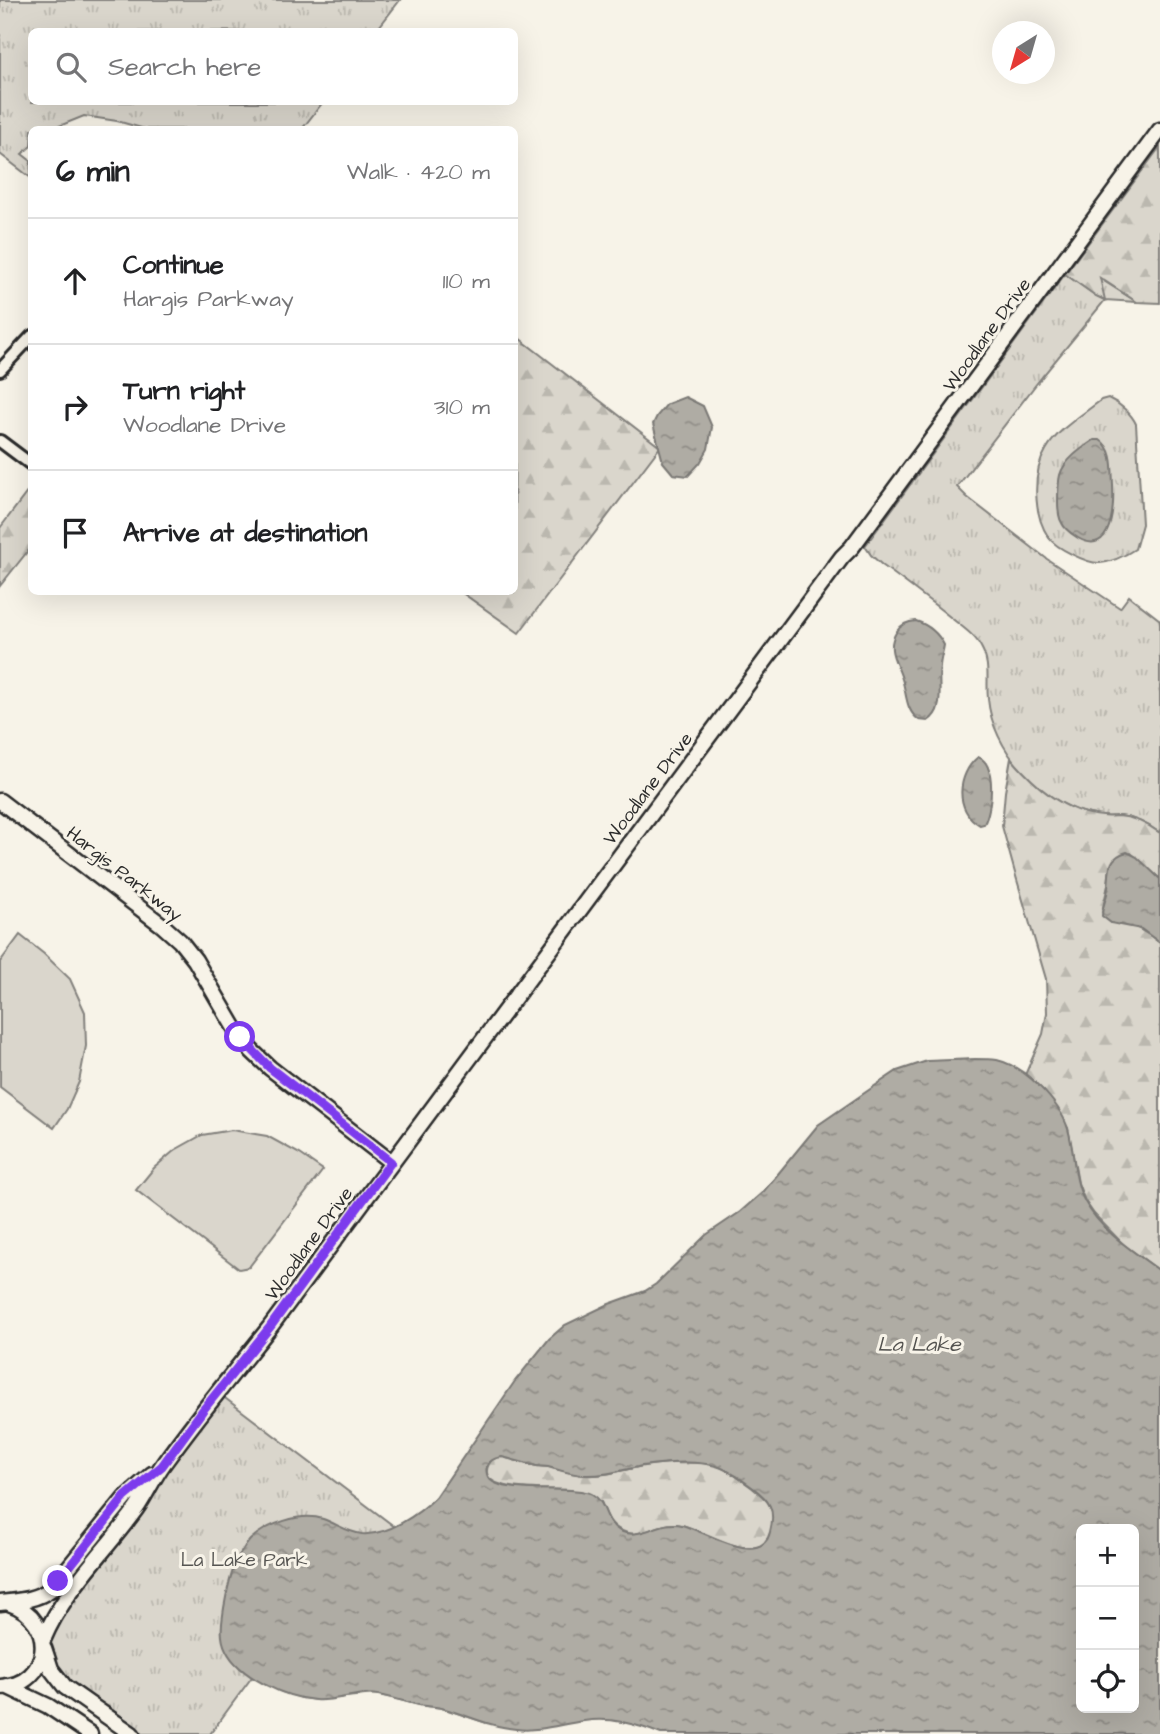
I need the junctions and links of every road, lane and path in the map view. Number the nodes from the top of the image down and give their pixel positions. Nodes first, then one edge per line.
1 (1160, 130) edge
2 (28, 340) edge
3 (0, 370) edge
4 (0, 441) edge
5 (28, 462) edge
6 (0, 801) edge
7 (391, 1162) junction
8 (162, 1466) junction
9 (0, 1603) edge
10 (43, 1643) junction
11 (3, 1686) edge
12 (90, 1734) edge
13 (132, 1734) edge

1 - 7 street, Woodlane Drive
2 - 3 street
4 - 5 street
6 - 7 street, Hargis Parkway
7 - 8 street, Woodlane Drive
8 - 9 street, Woodlane Drive
8 - 10 street, Woodlane Drive
9 - 10 street
10 - 11 street, Woodlane Drive
10 - 13 street
11 - 12 street

